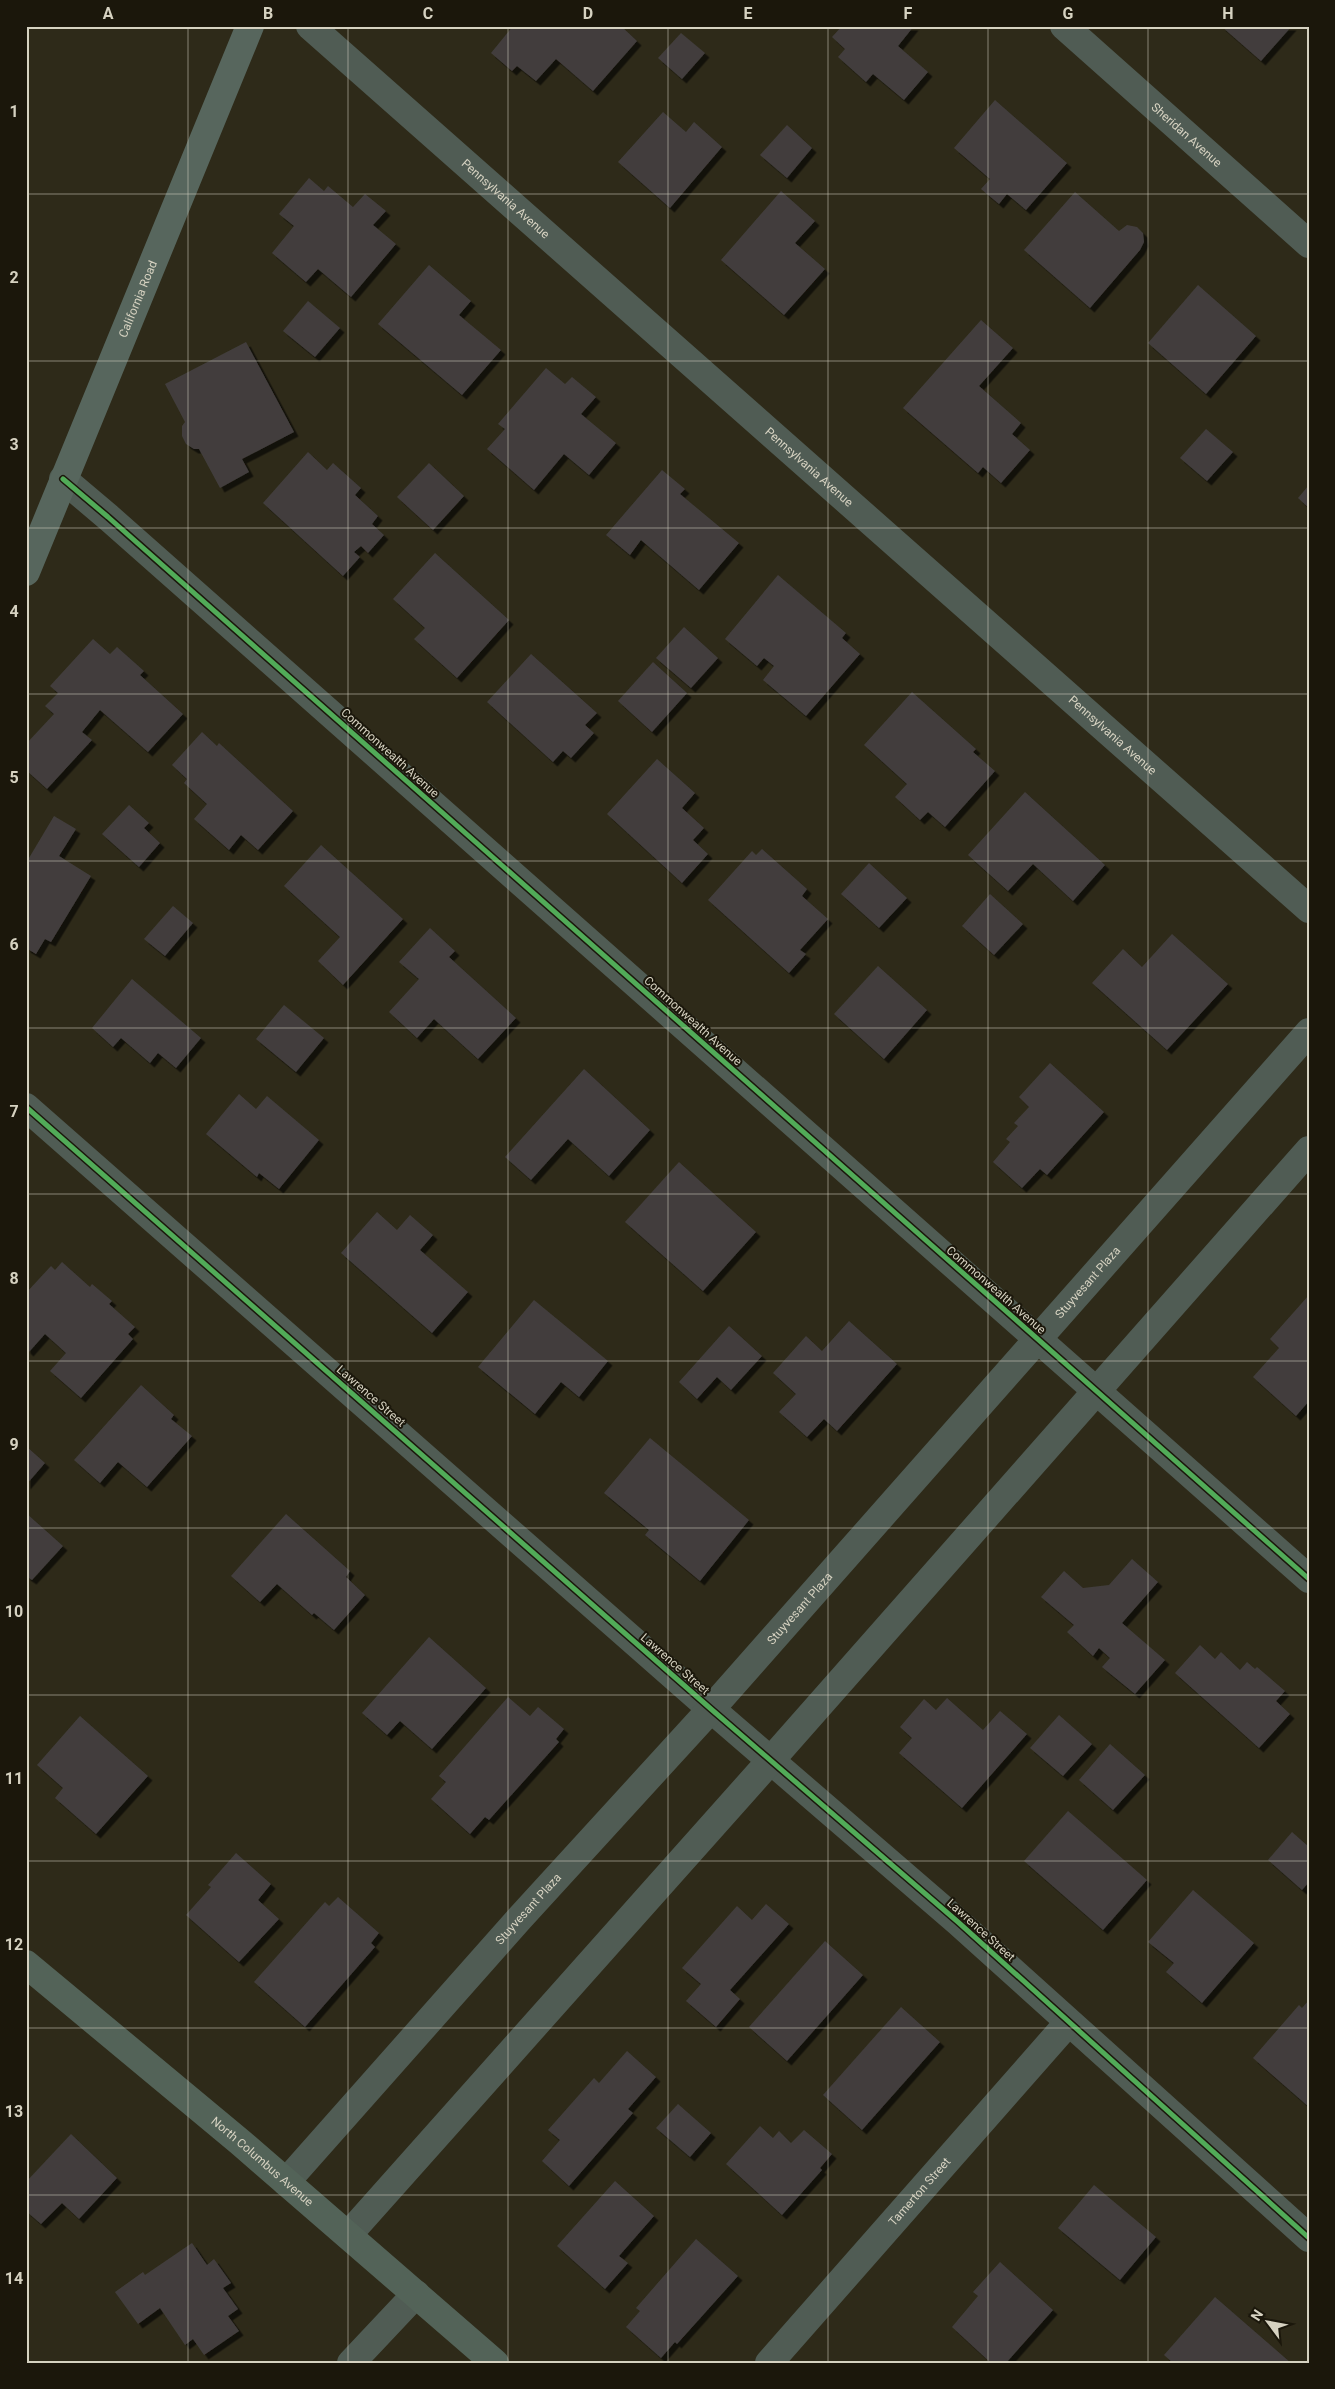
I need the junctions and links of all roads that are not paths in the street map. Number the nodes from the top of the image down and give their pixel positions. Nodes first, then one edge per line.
1 (250, 26) edge
2 (310, 26) edge
3 (1064, 26) edge
4 (1309, 244) edge
5 (63, 480) junction
6 (26, 572) edge
7 (1309, 909) edge
8 (1309, 1032) edge
9 (26, 1107) edge
10 (1309, 1150) edge
11 (1037, 1339) junction
12 (1096, 1390) junction
13 (1309, 1579) edge
14 (711, 1709) junction
15 (771, 1760) junction
16 (26, 1964) edge
17 (1068, 2023) junction
18 (286, 2182) junction
19 (348, 2235) junction
20 (1309, 2238) edge
21 (416, 2294) junction
22 (351, 2363) edge
23 (495, 2363) edge
24 (769, 2363) edge

1 - 5 main road, California Road
2 - 7 street, Pennsylvania Avenue
3 - 4 street, Sheridan Avenue
5 - 6 main road, California Road
5 - 11 street, Commonwealth Avenue
8 - 11 street, Stuyvesant Plaza
9 - 14 street, Lawrence Street
10 - 12 street
11 - 12 street, Commonwealth Avenue
11 - 14 street, Stuyvesant Plaza
12 - 13 street, Commonwealth Avenue
12 - 15 street
14 - 15 street, Lawrence Street
14 - 18 street, Stuyvesant Plaza
15 - 17 street, Lawrence Street
15 - 19 street
16 - 18 main road, North Columbus Avenue
17 - 20 street, Lawrence Street
17 - 24 street, Tamerton Street
18 - 19 main road, North Columbus Avenue
19 - 21 main road, North Columbus Avenue
21 - 22 street
21 - 23 main road, North Columbus Avenue

